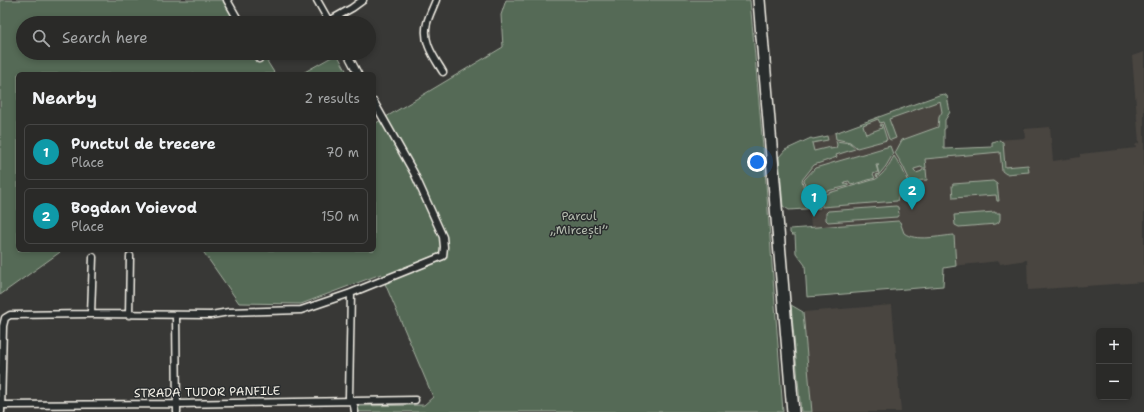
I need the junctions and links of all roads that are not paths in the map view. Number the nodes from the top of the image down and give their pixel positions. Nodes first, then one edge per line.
1 (227, 0) edge
2 (317, 0) edge
3 (363, 0) edge
4 (436, 0) edge
5 (759, 0) edge
6 (236, 16) edge
7 (326, 16) edge
8 (339, 16) edge
9 (351, 60) edge
10 (357, 72) edge
11 (443, 72) dead end
12 (376, 106) edge
13 (130, 256) dead end
14 (93, 257) dead end
15 (351, 293) junction
16 (91, 314) junction
17 (129, 315) junction
18 (176, 315) junction
19 (415, 400) dead end
20 (351, 402) junction
21 (177, 404) junction
22 (1, 405) edge
23 (1, 412) edge
24 (177, 412) edge
25 (355, 412) edge
26 (793, 412) edge

1 - 6 street
2 - 7 street
3 - 8 street
4 - 11 street
5 - 26 highway
9 - 10 street
12 - 15 street
13 - 17 street
14 - 16 street
15 - 18 street
15 - 20 street
16 - 17 street
16 - 22 street
17 - 18 street
18 - 21 street
19 - 20 street, STRADA TUDOR PANFILE
20 - 21 street, STRADA TUDOR PANFILE
20 - 25 street
21 - 22 street, STRADA TUDOR PANFILE
21 - 24 street
22 - 23 street

